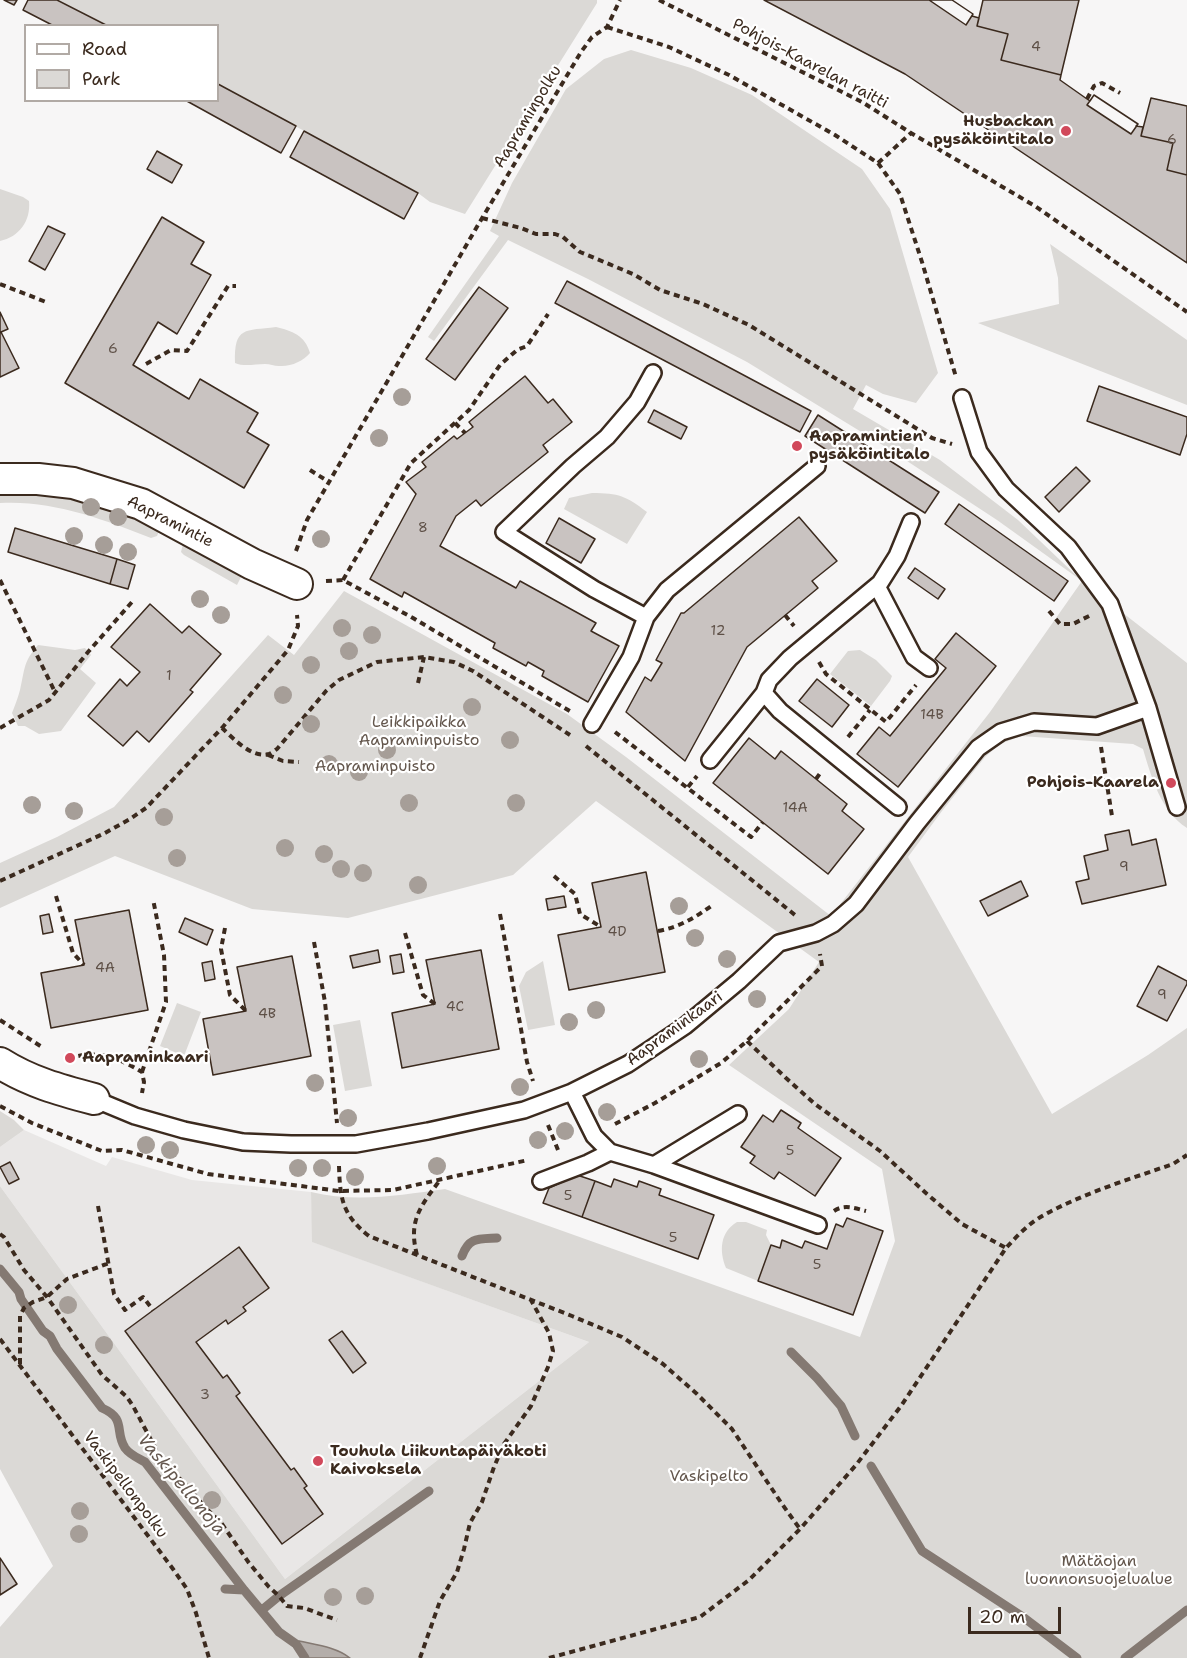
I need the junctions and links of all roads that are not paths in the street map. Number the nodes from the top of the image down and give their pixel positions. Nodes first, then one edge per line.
1 (653, 373) dead end
2 (962, 398) road end
3 (817, 466) dead end
4 (0, 478) edge
5 (911, 522) dead end
6 (297, 584) road end
7 (877, 586) junction
8 (646, 617) junction
9 (929, 668) road end
10 (764, 693) junction
11 (1148, 708) junction
12 (592, 724) road end
13 (710, 759) dead end
14 (898, 807) dead end
15 (1177, 807) dead end
16 (0, 1063) edge
17 (572, 1092) junction
18 (94, 1099) joint
19 (738, 1114) dead end
20 (610, 1152) junction
21 (654, 1165) junction
22 (540, 1180) dead end
23 (818, 1225) dead end

1 - 8 lane
2 - 11 lane
3 - 8 lane
4 - 6 street, Aapramintie
5 - 7 lane
7 - 9 lane
7 - 10 lane
8 - 12 lane
10 - 13 lane
10 - 14 lane
11 - 15 lane
11 - 17 lane, Aapraminkaari
16 - 18 street, Aapraminkaari
17 - 18 lane, Aapraminkaari
17 - 20 lane
19 - 21 lane
20 - 21 lane
20 - 22 lane
21 - 23 lane

